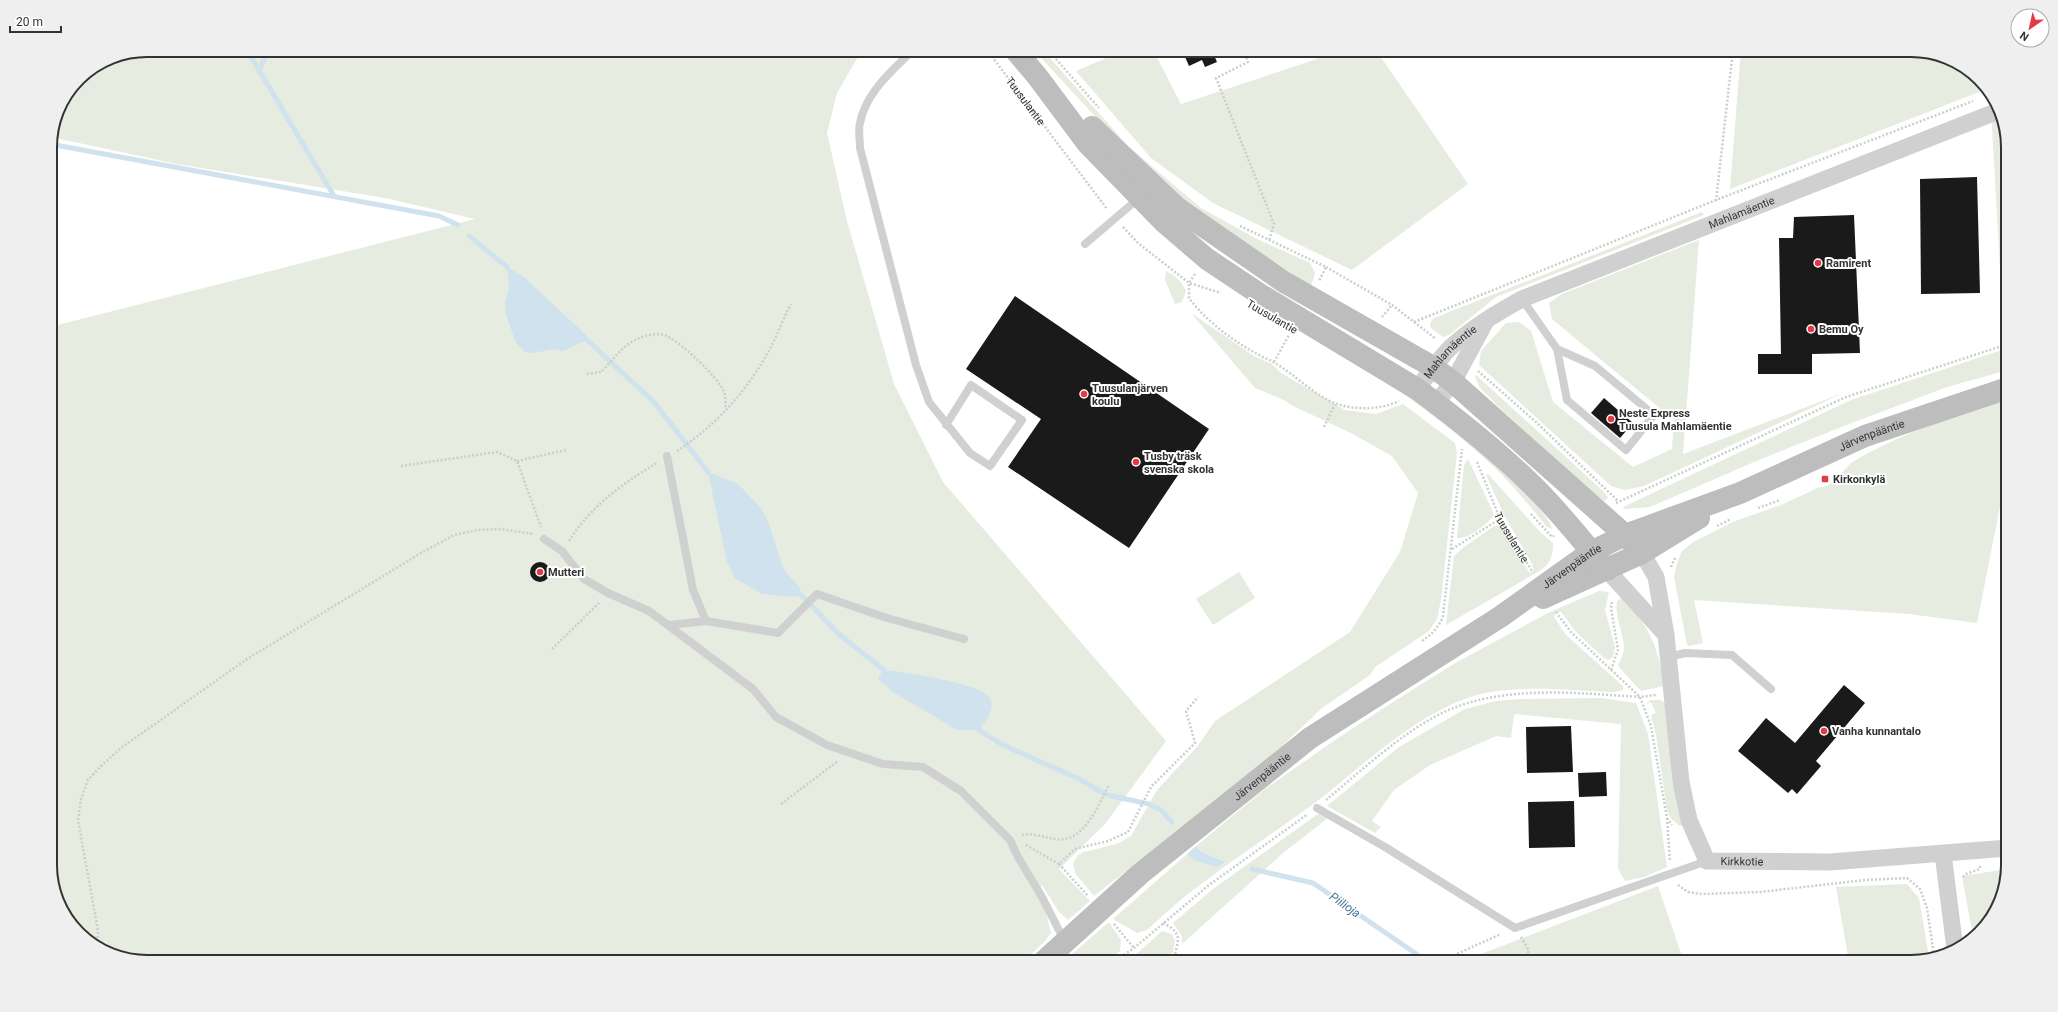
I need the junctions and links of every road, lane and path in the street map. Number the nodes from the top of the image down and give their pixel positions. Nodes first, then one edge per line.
1 (906, 57) edge
2 (992, 57) edge
3 (1021, 57) edge
4 (1054, 57) edge
5 (1246, 57) edge
6 (1732, 57) edge
7 (1977, 99) dead end
8 (1102, 111) dead end
9 (1994, 113) edge
10 (1147, 191) junction
11 (1716, 200) junction
12 (1116, 219) junction
13 (1715, 222) junction
14 (1234, 223) dead end
15 (1269, 240) junction
16 (1085, 244) dead end
17 (1196, 271) dead end
18 (1189, 283) junction
19 (1318, 284) dead end
20 (1225, 294) dead end
21 (1522, 299) junction
22 (791, 304) dead end
23 (1487, 319) junction
24 (1414, 322) dead end
25 (1289, 335) dead end
26 (2001, 346) edge
27 (1557, 349) junction
28 (1274, 362) junction
29 (1433, 368) junction
30 (587, 374) dead end
31 (1453, 382) junction
32 (2001, 390) edge
33 (1410, 394) junction
34 (1436, 403) junction
35 (1336, 404) junction
36 (726, 411) junction
37 (946, 425) junction
38 (1324, 427) dead end
39 (1467, 449) dead end
40 (566, 450) dead end
41 (668, 456) junction
42 (1476, 459) dead end
43 (517, 461) junction
44 (401, 466) dead end
45 (1740, 493) junction
46 (1780, 500) dead end
47 (1753, 510) dead end
48 (1598, 513) junction
49 (1733, 517) dead end
50 (1500, 519) junction
51 (1572, 528) junction
52 (1713, 528) dead end
53 (1625, 535) junction
54 (1552, 537) dead end
55 (544, 539) junction
56 (1451, 550) junction
57 (562, 551) junction
58 (1678, 551) dead end
59 (1591, 552) junction
60 (1642, 553) junction
61 (1670, 568) dead end
62 (1607, 570) junction
63 (1532, 572) dead end
64 (608, 593) junction
65 (1556, 612) dead end
66 (1500, 617) junction
67 (706, 621) junction
68 (669, 626) junction
69 (1666, 635) junction
70 (964, 639) dead end
71 (1422, 642) dead end
72 (552, 650) dead end
73 (1669, 656) junction
74 (1771, 689) dead end
75 (1640, 697) junction
76 (1198, 698) dead end
77 (849, 753) junction
78 (1109, 785) dead end
79 (781, 804) dead end
80 (1317, 808) junction
81 (1667, 818) junction
82 (1010, 840) junction
83 (1698, 840) junction
84 (2001, 849) edge
85 (1979, 851) junction
86 (1943, 854) junction
87 (1707, 861) junction
88 (1059, 864) junction
89 (1671, 874) junction
90 (1960, 880) dead end
91 (1091, 899) dead end
92 (1110, 920) dead end
93 (1164, 924) junction
94 (1515, 928) junction
95 (97, 940) edge
96 (1065, 942) junction
97 (1954, 944) edge
98 (1134, 948) junction
99 (1934, 952) edge
100 (1051, 955) edge
101 (1124, 955) edge
102 (1176, 955) edge
103 (1455, 955) edge
104 (1528, 955) edge

1 - 37 lane
2 - 12 path, Tuusulantie
3 - 10 main road, Tuusulantie
4 - 8 path
5 - 15 path
6 - 11 path
7 - 11 path
9 - 13 street, Mahlamäentie
10 - 12 lane
10 - 29 main road, Tuusulantie
10 - 33 main road, Tuusulantie
11 - 13 path
11 - 24 path
12 - 16 lane
12 - 18 path, Tuusulantie
13 - 21 street, Mahlamäentie
14 - 15 path
15 - 19 path
17 - 18 path
18 - 20 path, Tuusulantie
18 - 28 path
21 - 23 street, Mahlamäentie
21 - 27 lane
22 - 36 path
23 - 29 street, Mahlamäentie
23 - 31 street, Mahlamäentie
25 - 28 path
26 - 48 path
27 - 27 lane
28 - 35 path
29 - 31 main road, Tuusulantie
29 - 33 street, Mahlamäentie
30 - 36 path
31 - 34 street, Mahlamäentie
31 - 48 main road, Tuusulantie
32 - 45 main road, Järvenpääntie
33 - 34 main road, Tuusulantie
33 - 35 path
34 - 51 main road, Tuusulantie
35 - 38 path
36 - 41 path
37 - 37 lane
39 - 56 path
40 - 43 path
41 - 57 path
41 - 67 lane
42 - 50 path, Tuusulantie
43 - 44 path
43 - 55 path
45 - 53 main road, Järvenpääntie
45 - 60 main road, Järvenpääntie
46 - 47 path
48 - 53 main road, Tuusulantie
49 - 52 path
50 - 56 path
50 - 63 path, Tuusulantie
51 - 54 path
51 - 59 main road, Tuusulantie
53 - 59 main road, Järvenpääntie
53 - 60 main road, Tuusulantie
55 - 57 lane
55 - 95 path
56 - 71 path
57 - 64 lane
58 - 61 path
59 - 62 main road, Tuusulantie
59 - 66 main road, Järvenpääntie
60 - 62 main road, Järvenpääntie
60 - 69 street, Kirkkotie
62 - 66 main road, Järvenpääntie
62 - 69 street
64 - 68 lane
64 - 72 path
65 - 75 path
66 - 96 main road, Järvenpääntie
67 - 68 lane
67 - 70 lane
68 - 77 lane
69 - 73 street, Kirkkotie
73 - 74 lane
73 - 83 street, Kirkkotie
75 - 80 path
75 - 81 path
76 - 88 path
77 - 79 path
77 - 82 lane
78 - 82 path
80 - 93 path
80 - 94 lane
81 - 83 path
81 - 89 path
82 - 88 path
82 - 96 lane
83 - 87 street, Kirkkotie
84 - 85 street, Kirkkotie
85 - 86 street, Kirkkotie
85 - 90 path
86 - 87 street, Kirkkotie
86 - 97 street
87 - 89 lane
88 - 91 path
89 - 94 lane
89 - 99 path
92 - 98 path
93 - 98 path
93 - 102 path
94 - 103 path
94 - 104 path
96 - 100 main road, Järvenpääntie
98 - 101 path

